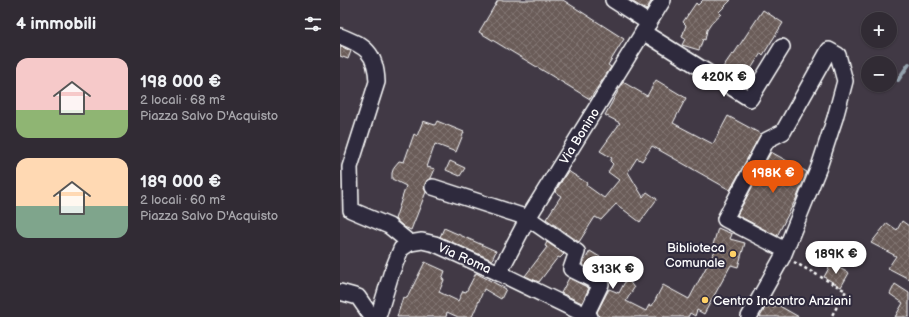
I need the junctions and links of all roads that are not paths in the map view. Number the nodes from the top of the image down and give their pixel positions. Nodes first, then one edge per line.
1 (613, 0) edge
2 (663, 0) edge
3 (646, 27) junction
4 (340, 36) edge
5 (782, 47) dead end
6 (433, 187) dead end
7 (528, 218) junction
8 (410, 243) junction
9 (784, 253) junction
10 (499, 273) junction
11 (340, 292) edge
12 (588, 316) edge
13 (376, 317) edge
14 (749, 317) edge

1 - 3 street
2 - 3 street, Via Bonino
3 - 5 street
3 - 7 street, Via Bonino
4 - 8 street
6 - 7 street
7 - 10 street, Via Bonino
7 - 12 street
8 - 10 street, Via Roma
8 - 13 street
9 - 9 street
9 - 14 street
10 - 12 street, Via Roma
11 - 13 street

